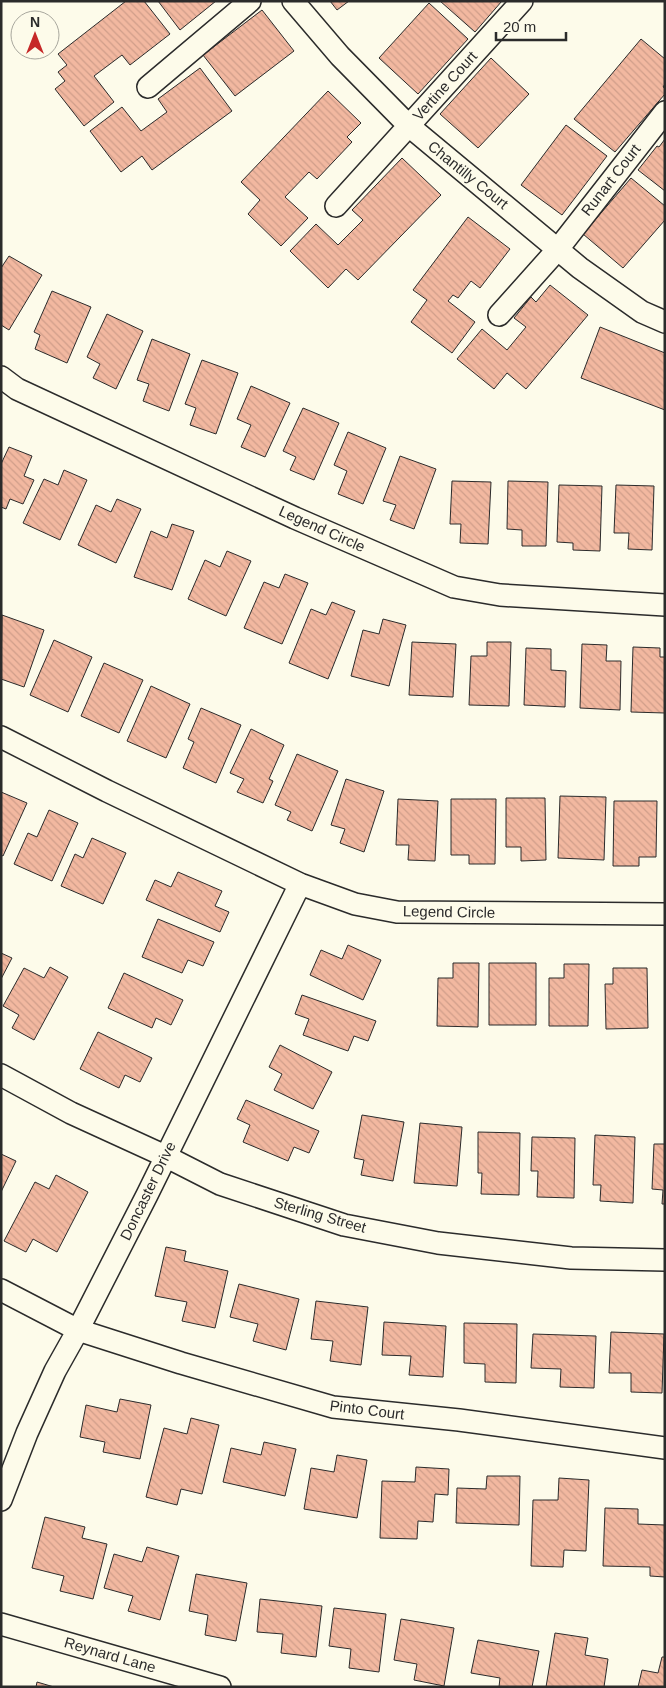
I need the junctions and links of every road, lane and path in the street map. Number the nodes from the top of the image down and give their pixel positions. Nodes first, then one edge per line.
1 (250, 1) edge
2 (293, 1) edge
3 (522, 1) edge
4 (148, 87) dead end
5 (665, 112) edge
6 (409, 126) junction
7 (336, 206) dead end
8 (558, 249) junction
9 (499, 315) dead end
10 (665, 322) edge
11 (1, 377) edge
12 (665, 605) edge
13 (1, 737) edge
14 (300, 884) junction
15 (665, 914) edge
16 (1, 1076) edge
17 (165, 1156) junction
18 (665, 1260) edge
19 (1, 1290) edge
20 (78, 1330) junction
21 (665, 1448) edge
22 (1, 1500) edge
23 (1, 1624) edge
24 (220, 1687) edge

1 - 4 street
2 - 6 street, Chantilly Court
3 - 6 street, Vertine Court
5 - 8 street, Runart Court
6 - 7 street, Vertine Court
6 - 8 street, Chantilly Court
8 - 9 street, Runart Court
8 - 10 street, Chantilly Court
11 - 12 street, Legend Circle
13 - 14 street, Legend Circle
14 - 15 street, Legend Circle
14 - 17 street, Doncaster Drive
16 - 17 street, Sterling Street
17 - 18 street, Sterling Street
17 - 20 street, Doncaster Drive
19 - 20 street, Pinto Court
20 - 21 street, Pinto Court
20 - 22 street, Doncaster Drive
23 - 24 street, Reynard Lane

